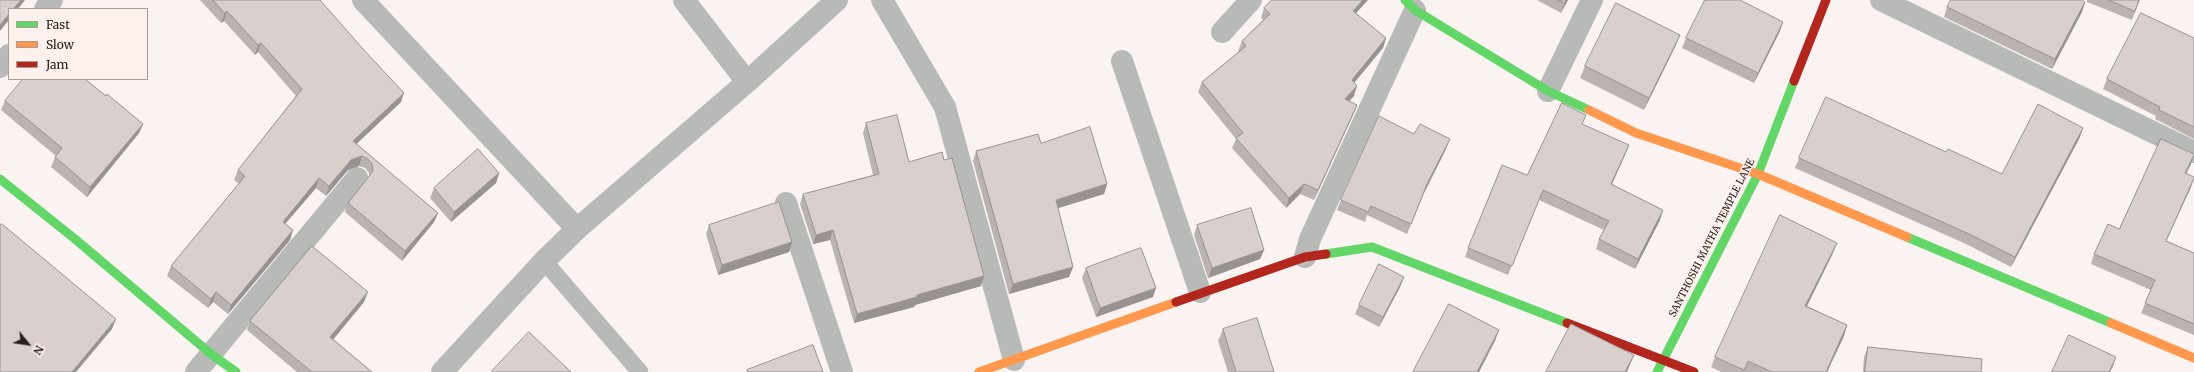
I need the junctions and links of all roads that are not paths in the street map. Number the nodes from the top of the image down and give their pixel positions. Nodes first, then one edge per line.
1 (52, 0) edge
2 (363, 0) edge
3 (684, 0) edge
4 (837, 0) edge
5 (882, 0) edge
6 (1251, 0) edge
7 (1592, 0) edge
8 (1826, 0) edge
9 (1882, 0) edge
10 (1410, 5) edge
11 (46, 8) edge
12 (1222, 32) dead end
13 (8, 56) edge
14 (1122, 61) dead end
15 (0, 67) edge
16 (747, 82) junction
17 (1548, 91) junction
18 (2194, 152) edge
19 (1758, 174) junction
20 (357, 178) dead end
21 (0, 179) edge
22 (786, 203) dead end
23 (578, 229) junction
24 (1305, 257) junction
25 (544, 261) junction
26 (1200, 292) junction
27 (211, 354) junction
28 (2194, 358) edge
29 (1014, 360) junction
30 (1663, 360) junction
31 (196, 372) edge
32 (236, 372) edge
33 (442, 372) edge
34 (640, 372) edge
35 (842, 372) edge
36 (979, 372) edge
37 (1657, 372) edge
38 (1694, 372) edge

1 - 11 street
2 - 23 street
3 - 16 street
4 - 16 street
5 - 29 street
6 - 12 street
7 - 17 street
8 - 19 street, SANTHOSHI MATHA TEMPLE LANE
9 - 18 street
10 - 17 street
10 - 24 street
13 - 15 street
14 - 26 street
16 - 23 street
17 - 19 street
19 - 28 street
19 - 30 street, SANTHOSHI MATHA TEMPLE LANE
20 - 27 street
21 - 27 street
22 - 35 street
23 - 25 street
24 - 26 street
24 - 30 street
25 - 33 street
25 - 34 lane
26 - 29 street
27 - 31 street
27 - 32 street
29 - 36 street
30 - 37 street, SANTHOSHI MATHA TEMPLE LANE
30 - 38 street

